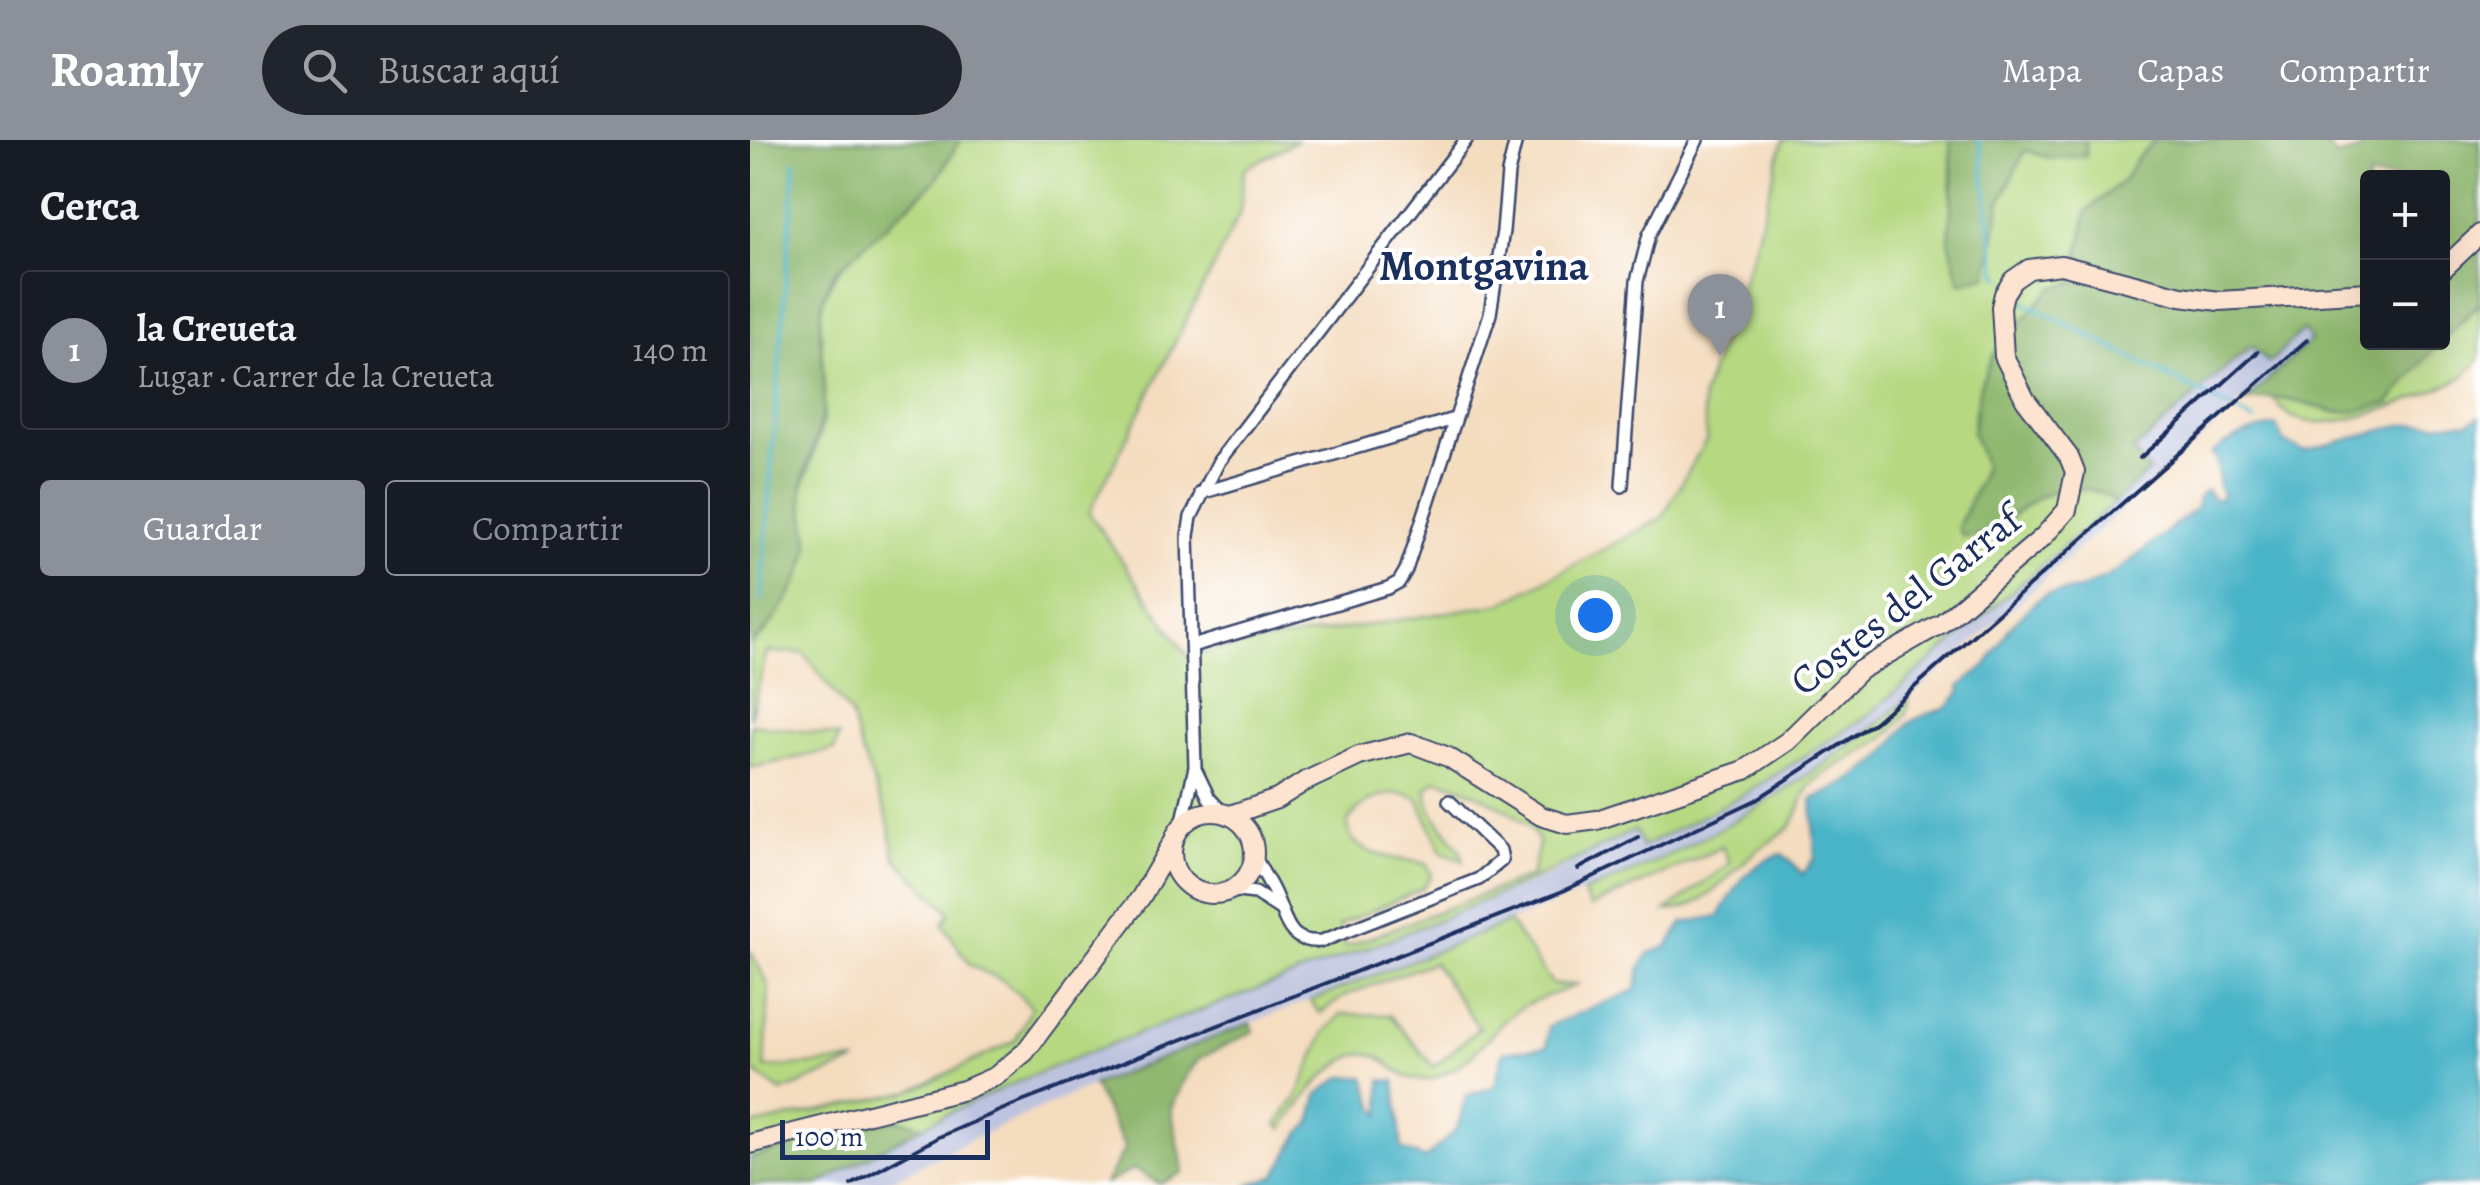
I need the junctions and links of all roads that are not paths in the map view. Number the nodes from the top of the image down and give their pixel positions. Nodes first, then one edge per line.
1 (1516, 140) edge
2 (1696, 140) edge
3 (1466, 141) edge
4 (2480, 234) edge
5 (2450, 262) edge
6 (2360, 292) edge
7 (1454, 419) junction
8 (1622, 486) dead end
9 (1201, 493) junction
10 (1192, 646) junction
11 (1195, 767) junction
12 (1277, 799) junction
13 (1449, 801) dead end
14 (1226, 814) junction
15 (1178, 833) junction
16 (1254, 849) junction
17 (1196, 890) junction
18 (1229, 890) junction
19 (1141, 897) junction
20 (1280, 910) junction
21 (750, 1144) edge

1 - 7 street
2 - 8 street
3 - 9 street
4 - 5 main road
6 - 12 main road, Costes del Garraf
7 - 9 street
7 - 10 street
9 - 10 street
10 - 11 street
11 - 14 street
11 - 15 street
12 - 14 main road, Costes del Garraf
12 - 16 main road
13 - 20 street
14 - 15 main road
14 - 16 main road
15 - 17 main road
15 - 19 main road
16 - 18 main road
16 - 20 street
17 - 18 main road
17 - 19 main road
18 - 20 street
19 - 21 main road

